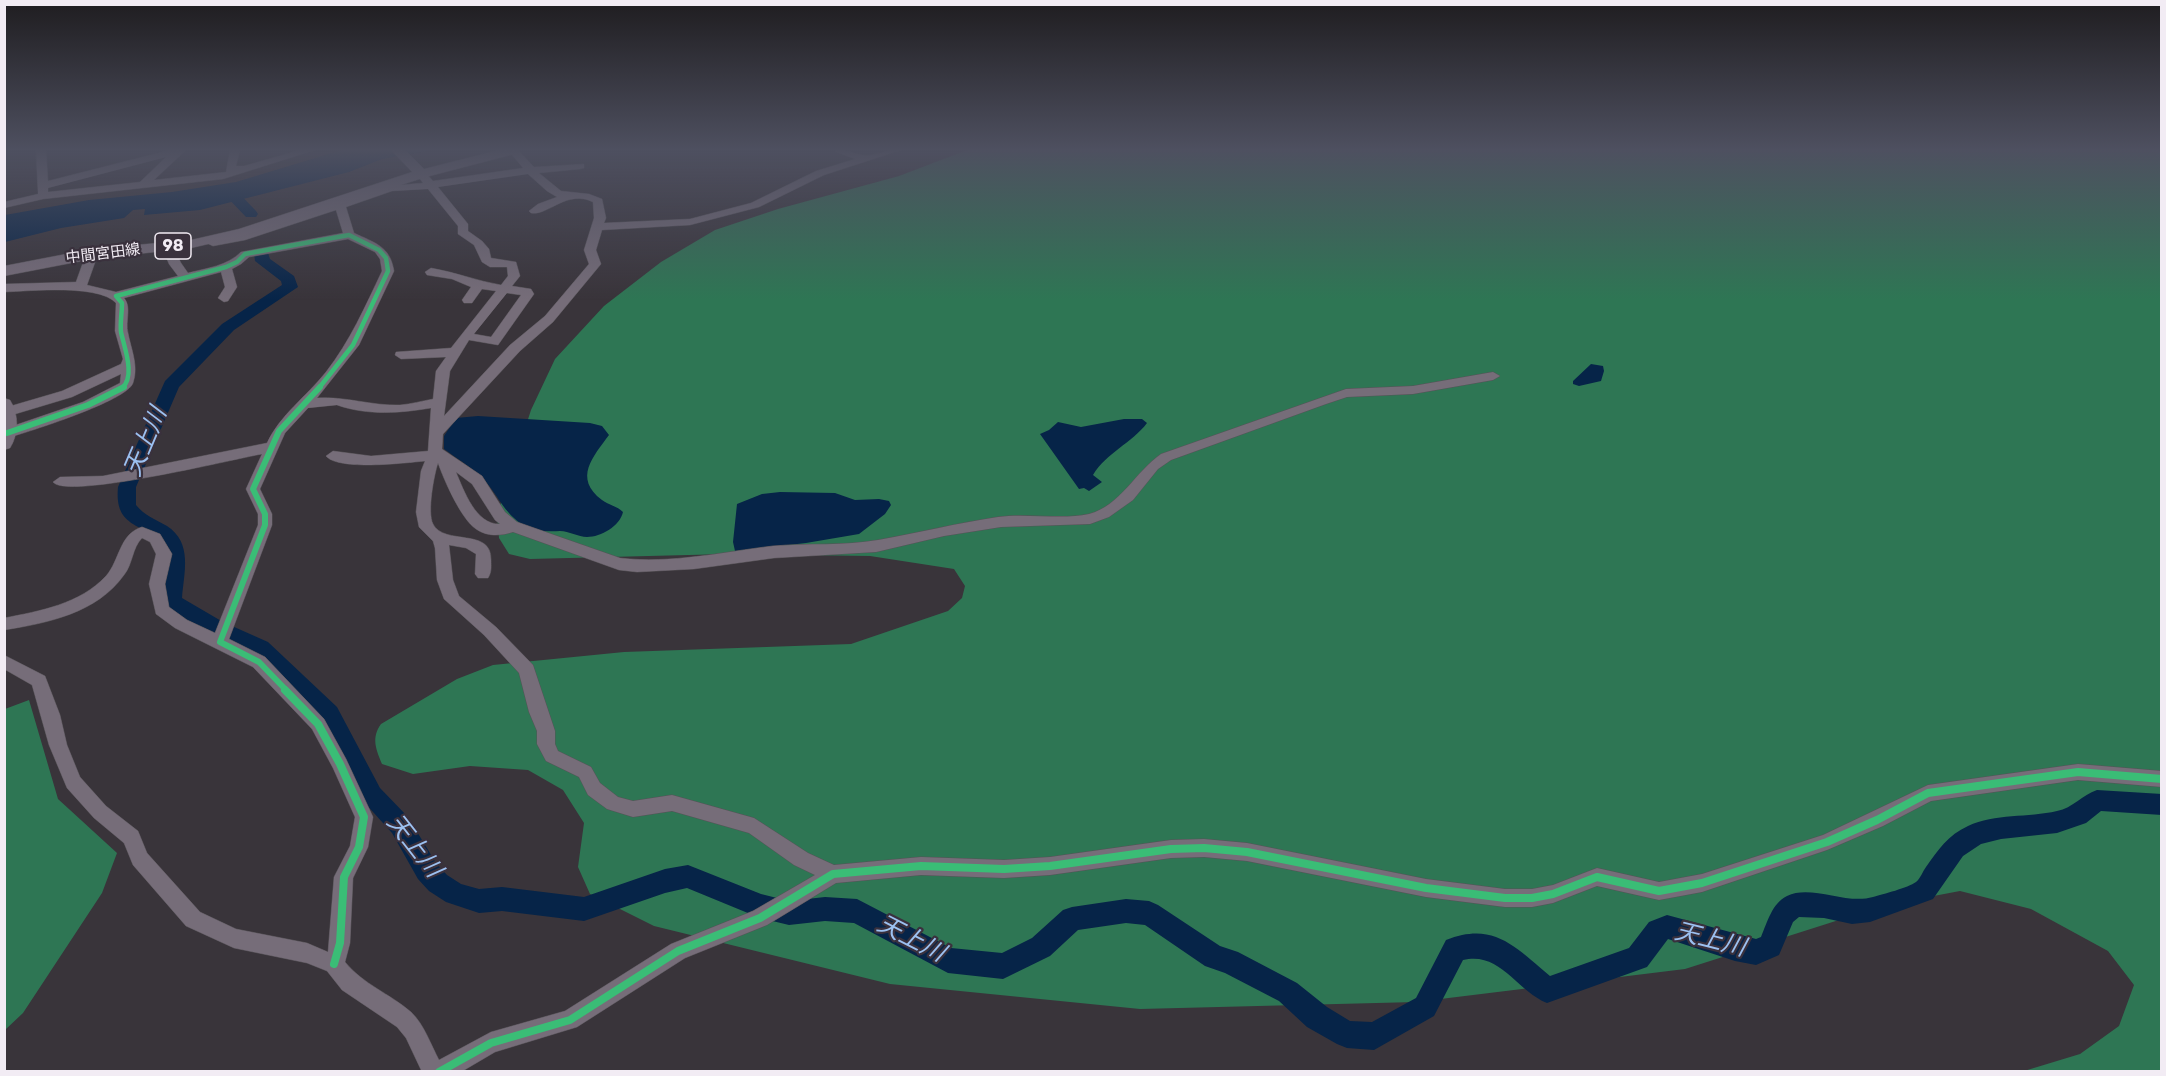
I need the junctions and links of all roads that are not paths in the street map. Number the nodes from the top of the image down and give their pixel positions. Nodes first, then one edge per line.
1 (346, 200) edge
2 (356, 200) edge
3 (443, 200) edge
4 (560, 200) edge
5 (596, 200) edge
6 (765, 200) edge
7 (340, 206) junction
8 (535, 211) dead end
9 (598, 227) junction
10 (349, 235) junction
11 (242, 238) junction
12 (206, 240) junction
13 (168, 247) junction
14 (92, 254) junction
15 (245, 254) junction
16 (226, 267) junction
17 (4, 271) edge
18 (431, 272) dead end
19 (186, 278) junction
20 (479, 285) junction
21 (81, 286) junction
22 (4, 288) edge
23 (503, 289) junction
24 (116, 296) junction
25 (224, 298) dead end
26 (468, 300) dead end
27 (466, 336) junction
28 (494, 342) junction
29 (515, 348) junction
30 (454, 352) junction
31 (401, 355) dead end
32 (125, 367) junction
33 (1493, 376) dead end
34 (438, 402) junction
35 (303, 404) junction
36 (6, 408) edge
37 (436, 433) junction
38 (6, 439) edge
39 (271, 447) junction
40 (438, 455) junction
41 (333, 456) dead end
42 (60, 482) dead end
43 (512, 526) junction
44 (439, 538) junction
45 (483, 574) dead end
46 (4, 624) edge
47 (220, 642) junction
48 (4, 661) edge
49 (2162, 779) edge
50 (833, 874) junction
51 (334, 964) junction
52 (434, 1071) edge

1 - 12 main road, 中間宮田線 / 98
2 - 7 street
3 - 23 street
4 - 8 street
5 - 9 street
6 - 9 street
7 - 10 street
7 - 11 street
9 - 29 street
10 - 15 street
10 - 35 street
11 - 12 street
11 - 15 street
12 - 13 main road, 中間宮田線 / 98
13 - 14 main road, 中間宮田線 / 98
13 - 19 street
14 - 17 main road, 中間宮田線 / 98
14 - 21 street
15 - 16 street
16 - 19 street
16 - 25 street
18 - 20 street
19 - 24 street
20 - 23 street
20 - 26 street
21 - 22 street
21 - 24 street
23 - 27 street
23 - 28 street
24 - 32 street
27 - 28 street
27 - 30 street
28 - 29 street
29 - 37 street
30 - 31 street
30 - 34 street
32 - 36 street
32 - 38 street
33 - 43 street
34 - 35 street
34 - 37 street
35 - 39 street
36 - 38 main road
37 - 40 street
39 - 42 street
39 - 47 street
40 - 41 street
40 - 43 street
40 - 43 street
40 - 44 street
44 - 45 street
44 - 50 street
46 - 47 street
47 - 51 street
48 - 51 street
49 - 50 street
50 - 52 street
51 - 52 street

